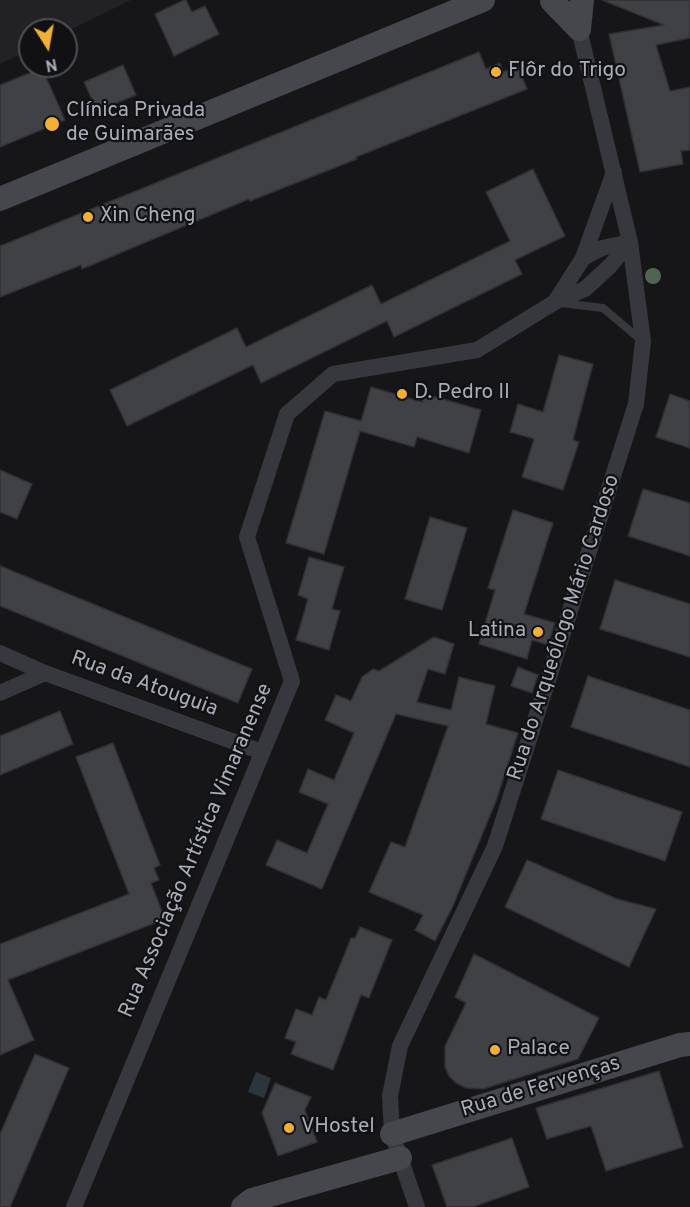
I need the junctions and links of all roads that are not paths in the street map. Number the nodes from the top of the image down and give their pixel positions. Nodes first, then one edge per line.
1 (442, 0) edge
2 (483, 0) edge
3 (557, 0) edge
4 (582, 0) edge
5 (579, 29) junction
6 (614, 172) junction
7 (0, 181) edge
8 (0, 199) edge
9 (630, 242) junction
10 (583, 258) junction
11 (555, 302) junction
12 (643, 341) junction
13 (0, 653) edge
14 (45, 673) junction
15 (0, 693) edge
16 (262, 752) junction
17 (690, 1044) edge
18 (392, 1134) junction
19 (400, 1158) junction
20 (74, 1207) edge
21 (243, 1207) edge
22 (417, 1207) edge

1 - 7 street
2 - 8 street
3 - 5 street
4 - 5 street, Rua do Arqueólogo Mário Cardoso
5 - 6 street, Rua do Arqueólogo Mário Cardoso
6 - 9 street, Rua do Arqueólogo Mário Cardoso
6 - 10 street, Rua Associação Artística Vimaranense
9 - 10 street
9 - 11 street, Rua Associação Artística Vimaranense
9 - 12 street, Rua do Arqueólogo Mário Cardoso
10 - 11 street, Rua Associação Artística Vimaranense
11 - 12 lane
11 - 16 street, Rua Associação Artística Vimaranense
12 - 18 street, Rua do Arqueólogo Mário Cardoso
13 - 14 street, Rua da Atouguia
14 - 15 street, Rua da Atouguia
14 - 16 street, Rua da Atouguia
16 - 20 street, Rua Associação Artística Vimaranense
17 - 18 street, Rua de Fervenças
18 - 19 street, Rua do Arqueólogo Mário Cardoso
19 - 21 street
19 - 22 street, Rua do Arqueólogo Mário Cardoso

